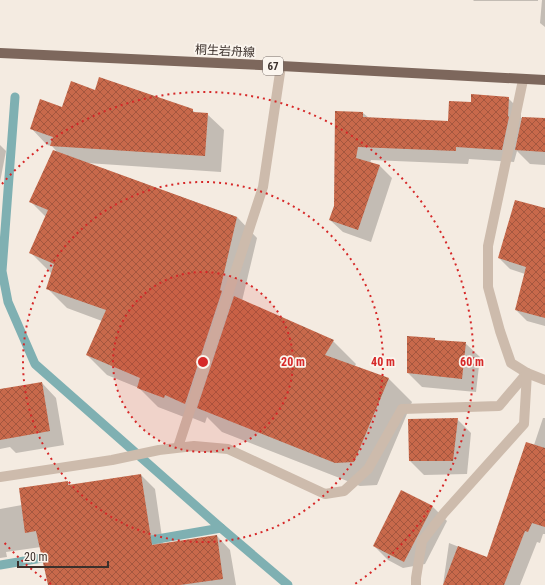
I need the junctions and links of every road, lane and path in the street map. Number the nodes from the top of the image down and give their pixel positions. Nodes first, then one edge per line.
1 (0, 53) edge
2 (281, 66) junction
3 (523, 80) junction
4 (545, 80) edge
5 (528, 373) junction
6 (545, 380) edge
7 (178, 448) junction
8 (0, 477) edge
9 (416, 585) edge

1 - 2 main road, 桐生岩舟線 / 67
2 - 3 main road, 桐生岩舟線 / 67
2 - 7 street
3 - 4 main road, 桐生岩舟線 / 67
3 - 5 street
5 - 6 street
5 - 7 street
5 - 9 street
7 - 8 street

